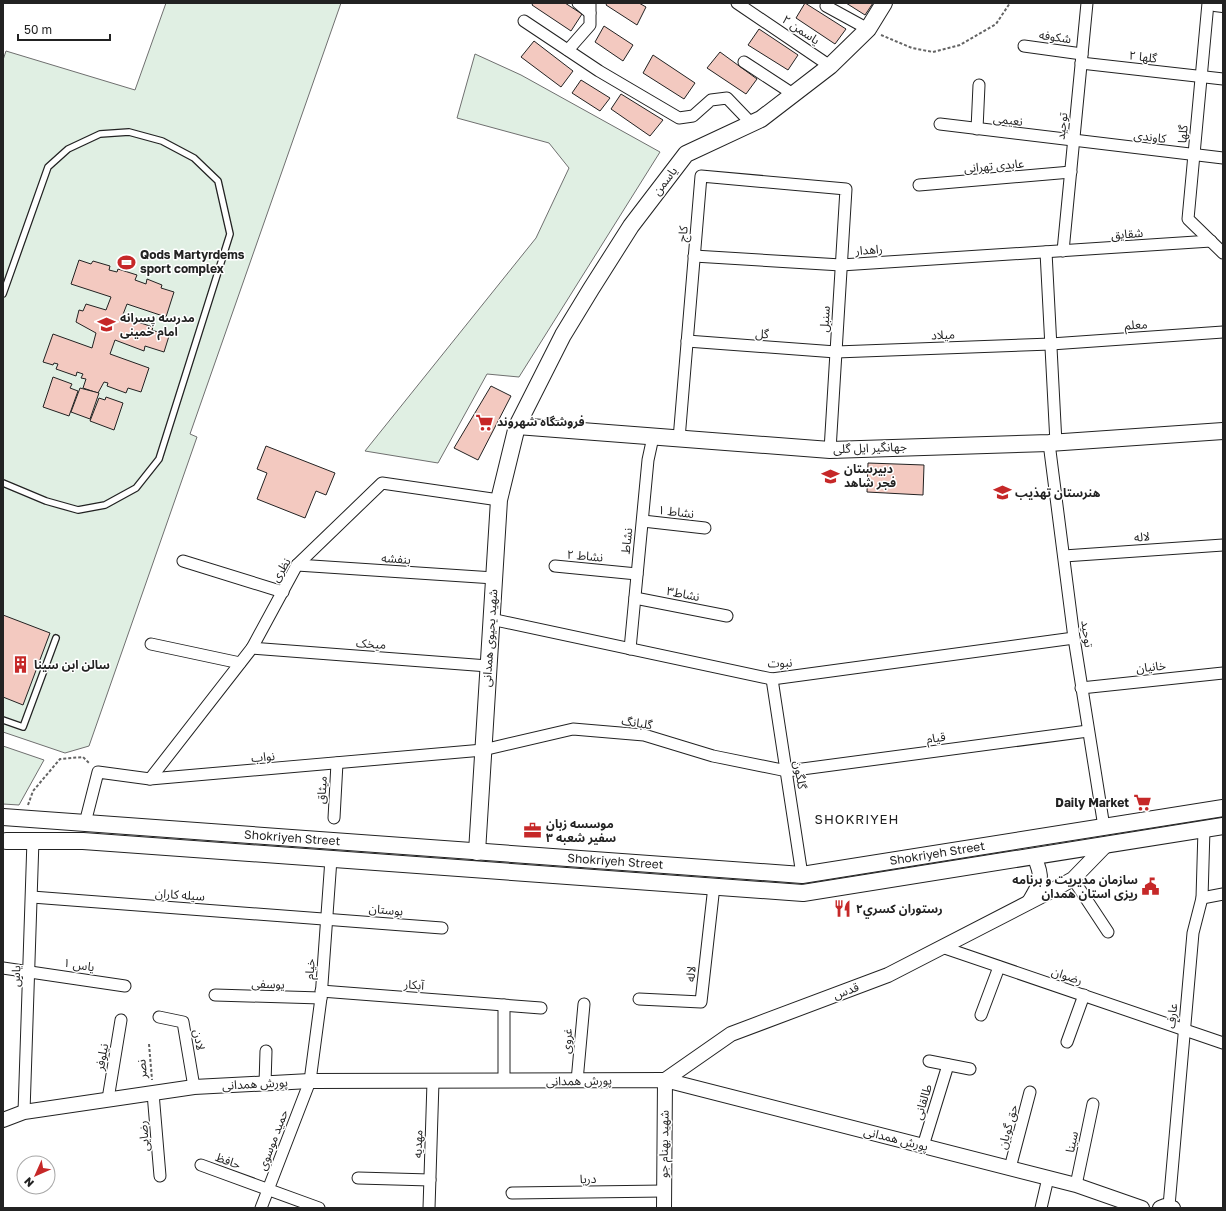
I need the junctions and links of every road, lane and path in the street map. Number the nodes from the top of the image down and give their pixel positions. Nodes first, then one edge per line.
1 (578, 3) edge
2 (737, 3) edge
3 (884, 3) edge
4 (1010, 3) edge
5 (1087, 3) edge
6 (1208, 3) edge
7 (1215, 3) edge
8 (1223, 4) edge
9 (826, 6) dead end
10 (590, 8) edge
11 (524, 21) dead end
12 (868, 29) junction
13 (1024, 46) dead end
14 (568, 50) junction
15 (1082, 58) junction
16 (744, 62) dead end
17 (830, 66) junction
18 (1201, 77) junction
19 (1223, 79) edge
20 (979, 85) dead end
21 (793, 94) junction
22 (752, 124) junction
23 (940, 124) dead end
24 (977, 129) junction
25 (1074, 140) junction
26 (1194, 155) junction
27 (1223, 158) edge
28 (1071, 172) junction
29 (919, 185) dead end
30 (846, 189) joint
31 (1211, 241) junction
32 (1063, 251) junction
33 (1046, 252) junction
34 (1223, 253) edge
35 (694, 256) junction
36 (841, 265) junction
37 (3, 294) edge
38 (1223, 332) edge
39 (687, 341) junction
40 (1051, 344) junction
41 (836, 352) junction
42 (517, 426) junction
43 (1223, 431) edge
44 (653, 437) junction
45 (679, 439) junction
46 (1053, 443) junction
47 (830, 450) junction
48 (3, 483) edge
49 (498, 500) junction
50 (643, 521) junction
51 (705, 528) dead end
52 (1223, 545) edge
53 (1064, 556) junction
54 (183, 562) dead end
55 (297, 565) junction
56 (555, 566) dead end
57 (637, 574) junction
58 (494, 578) junction
59 (283, 592) junction
60 (635, 598) junction
61 (727, 616) dead end
62 (491, 619) junction
63 (56, 638) dead end
64 (1074, 638) junction
65 (151, 644) dead end
66 (252, 648) junction
67 (630, 649) junction
68 (240, 663) junction
69 (488, 666) junction
70 (1223, 673) edge
71 (772, 679) junction
72 (1081, 688) junction
73 (3, 720) edge
74 (1088, 731) junction
75 (483, 750) junction
76 (337, 763) junction
77 (786, 771) junction
78 (98, 772) junction
79 (150, 779) junction
80 (1223, 808) edge
81 (3, 817) edge
82 (24, 818) junction
83 (334, 818) dead end
84 (3, 822) edge
85 (85, 823) junction
86 (1223, 826) edge
87 (1104, 827) junction
88 (1204, 829) junction
89 (33, 840) junction
90 (5, 843) edge
91 (1107, 844) junction
92 (477, 852) junction
93 (1034, 856) junction
94 (332, 859) junction
95 (802, 875) junction
96 (1073, 879) junction
97 (714, 886) junction
98 (1223, 894) edge
99 (32, 897) junction
100 (1202, 898) junction
101 (1029, 903) junction
102 (327, 918) junction
103 (442, 928) dead end
104 (1108, 932) dead end
105 (942, 947) junction
106 (1000, 967) junction
107 (3, 968) edge
108 (29, 971) junction
109 (125, 986) dead end
110 (215, 995) dead end
111 (321, 995) junction
112 (1084, 995) junction
113 (639, 999) dead end
114 (584, 1004) dead end
115 (504, 1005) junction
116 (541, 1008) dead end
117 (981, 1015) dead end
118 (159, 1017) dead end
119 (122, 1020) dead end
120 (1184, 1029) junction
121 (1067, 1042) dead end
122 (1223, 1043) edge
123 (149, 1044) dead end
124 (266, 1051) dead end
125 (929, 1061) dead end
126 (948, 1065) junction
127 (970, 1069) dead end
128 (665, 1080) junction
129 (310, 1081) junction
130 (504, 1081) junction
131 (577, 1081) junction
132 (433, 1082) junction
133 (265, 1084) junction
134 (194, 1087) junction
135 (1030, 1092) dead end
136 (153, 1093) junction
137 (108, 1098) junction
138 (1093, 1104) dead end
139 (24, 1112) junction
140 (3, 1120) edge
141 (923, 1146) junction
142 (201, 1165) dead end
143 (1010, 1168) junction
144 (160, 1176) dead end
145 (358, 1178) dead end
146 (1048, 1178) junction
147 (430, 1180) junction
148 (1076, 1185) junction
149 (268, 1190) junction
150 (664, 1191) junction
151 (512, 1193) dead end
152 (1167, 1207) edge
153 (261, 1208) edge
154 (319, 1208) edge
155 (429, 1208) edge
156 (664, 1208) edge
157 (1041, 1208) edge
158 (1142, 1208) edge

1 - 10 street
2 - 17 street, یاسمن ۲
3 - 12 main road, یاسمن
4 - 12 path
5 - 15 street, توحید
6 - 18 street, گلها
7 - 8 main road
9 - 12 street
10 - 14 street
11 - 14 street
12 - 17 main road, یاسمن
13 - 15 street, شکوفه
14 - 22 street
15 - 18 street, گلها ۲
15 - 25 street, توحید
16 - 21 street
17 - 21 main road, یاسمن
18 - 19 street, گلها ۲
18 - 26 street, گلها
20 - 24 street
21 - 22 main road, یاسمن
22 - 42 main road, یاسمن
23 - 24 street, نعیمی
24 - 25 street, نعیمی
25 - 26 street, کاوندی
25 - 28 street, توحید
26 - 27 street, کاوندی
26 - 31 street, گلها
28 - 29 street, عابدی تهرانی
28 - 32 street, توحید
30 - 35 street, کاج
30 - 36 street, سنبل
31 - 32 street, شقایق
31 - 34 street, گلها
32 - 33 street, شقایق
33 - 36 street, راهدار
33 - 40 street, توحید
35 - 36 street, راهدار
35 - 39 street, کاج
36 - 41 street, سنبل
37 - 48 lane
38 - 40 street, معلم
39 - 41 street, گل
39 - 45 street, کاج
40 - 41 street, میلاد
40 - 46 street, توحید
41 - 47 street, سنبل
42 - 44 main road, جهانگیر ایل گلی
42 - 49 main road, شهید یحیوی همدانی
43 - 46 main road, جهانگیر ایل گلی
44 - 45 main road, جهانگیر ایل گلی
44 - 50 street, نشاط
45 - 47 main road, جهانگیر ایل گلی
46 - 47 main road, جهانگیر ایل گلی
46 - 53 street, توحید
49 - 55 street, نظری
49 - 58 main road, شهید یحیوی همدانی
50 - 51 street, نشاط ۱
50 - 57 street, نشاط
52 - 53 street, لاله
53 - 64 street, توحید
54 - 59 street
55 - 58 street, بنفشه
55 - 59 street, نظری
56 - 57 street, نشاط ۲
57 - 60 street, نشاط
58 - 62 main road, شهید یحیوی همدانی
59 - 66 street, نظری
60 - 61 street, نشاط۳
60 - 67 street, نشاط
62 - 67 street, نبوت
62 - 69 main road, شهید یحیوی همدانی
63 - 73 lane
64 - 71 street, نبوت
64 - 72 street, توحید
65 - 68 street
66 - 68 street, نظری
66 - 69 street, میخک
67 - 71 street, نبوت
68 - 79 street, نظری
69 - 75 main road, شهید یحیوی همدانی
70 - 72 street, خانیان
71 - 77 street, گلگون
72 - 74 street, توحید
74 - 77 street, قیام
74 - 87 street, توحید
75 - 76 street, نواب
75 - 77 street, گلبانگ
75 - 92 main road, شهید یحیوی همدانی
76 - 79 street, نواب
76 - 83 street, میثاق
77 - 95 street, گلگون
78 - 79 street, نواب
78 - 82 path
78 - 85 street
80 - 87 main road, Shokriyeh Street
81 - 82 main road, Shokriyeh Street
82 - 85 main road, Shokriyeh Street
84 - 90 main road
85 - 92 main road, Shokriyeh Street
86 - 88 main road, Shokriyeh Street
87 - 95 main road, Shokriyeh Street
88 - 91 main road, Shokriyeh Street
88 - 100 street, عارف
89 - 90 main road, Shokriyeh Street
89 - 94 main road, Shokriyeh Street
89 - 99 street, یاس
91 - 93 main road, Shokriyeh Street
91 - 96 street, قدس
92 - 95 main road, Shokriyeh Street
93 - 97 main road, Shokriyeh Street
93 - 101 street
94 - 97 main road, Shokriyeh Street
94 - 102 street, خیام
96 - 101 street, قدس
96 - 104 street
97 - 113 street, لاله
98 - 100 street
99 - 102 street, سیله کاران
99 - 108 street, یاس
100 - 120 street, عارف
101 - 105 street, قدس
102 - 103 street, بوستان
102 - 111 street, خیام
105 - 106 street, رضوان
105 - 128 street, قدس
106 - 112 street, رضوان
106 - 117 street
107 - 108 street, یاس ۱
108 - 109 street, یاس ۱
108 - 139 street, یاس
110 - 111 street, یوسفی
111 - 115 street, آبکار
111 - 129 street, خیام
112 - 120 street, رضوان
112 - 121 street
114 - 131 street, غروی
115 - 116 street, آبکار
115 - 130 street
118 - 134 street, لادن
119 - 137 street, نیلوفر
120 - 122 street, رضوان
120 - 152 street, عارف
123 - 136 path, نصر
124 - 133 street
125 - 126 street
126 - 127 street
126 - 141 street, طالقانی
128 - 131 street, پورش همدانی
128 - 141 street, پورش همدانی
128 - 150 street, شهید بهنام جو
129 - 132 street, پورش همدانی
129 - 133 street, پورش همدانی
129 - 149 street, حمید موسوی
130 - 131 street, پورش همدانی
130 - 132 street, پورش همدانی
132 - 147 street, مهدیه
133 - 134 street, پورش همدانی
134 - 136 street, پورش همدانی
135 - 143 street, حق گویان
136 - 137 street, پورش همدانی
136 - 144 street, رضایی
137 - 139 street, پورش همدانی
138 - 148 street, سینا
139 - 140 street, پورش همدانی
141 - 143 street, پورش همدانی
142 - 149 street, حافظ
143 - 146 street, پورش همدانی
145 - 147 street
146 - 148 street, پورش همدانی
146 - 157 street
147 - 155 street, مهدیه
148 - 158 street, پورش همدانی
149 - 153 street, حمید موسوی
149 - 154 street, حافظ
150 - 151 street, دریا
150 - 156 street, شهید بهنام جو

